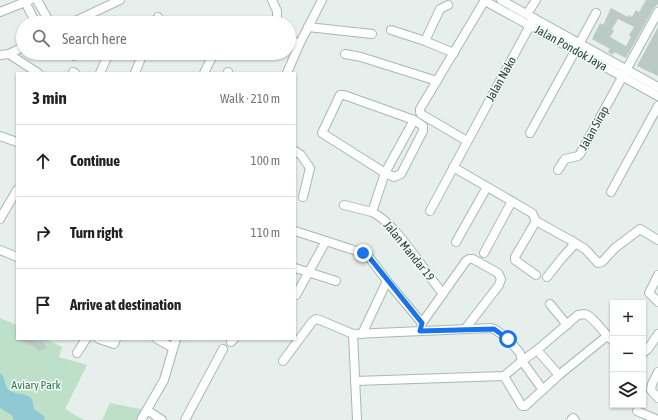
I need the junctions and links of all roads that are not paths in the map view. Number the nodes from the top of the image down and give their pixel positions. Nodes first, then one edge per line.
1 (37, 0) edge
2 (120, 0) edge
3 (272, 0) edge
4 (322, 0) edge
5 (485, 0) edge
6 (501, 0) edge
7 (536, 0) edge
8 (27, 1) edge
9 (448, 5) dead end
10 (0, 12) edge
11 (658, 12) edge
12 (596, 13) dead end
13 (33, 16) edge
14 (46, 16) edge
15 (86, 16) edge
16 (277, 16) edge
17 (530, 19) junction
18 (308, 27) junction
19 (390, 30) dead end
20 (372, 34) dead end
21 (425, 41) junction
22 (296, 43) edge
23 (299, 45) junction
24 (578, 47) junction
25 (16, 50) edge
26 (296, 52) edge
27 (454, 53) junction
28 (9, 54) junction
29 (345, 54) dead end
30 (0, 55) edge
31 (16, 59) edge
32 (18, 60) edge
33 (105, 60) edge
34 (140, 60) edge
35 (210, 60) edge
36 (293, 60) edge
37 (36, 72) edge
38 (100, 72) edge
39 (135, 72) edge
40 (204, 72) edge
41 (287, 72) edge
42 (624, 73) junction
43 (436, 81) junction
44 (658, 87) edge
45 (658, 96) edge
46 (658, 106) edge
47 (414, 120) junction
48 (530, 133) dead end
49 (0, 136) edge
50 (467, 141) junction
51 (16, 142) edge
52 (296, 152) edge
53 (453, 167) junction
54 (558, 170) dead end
55 (385, 173) junction
56 (487, 187) junction
57 (16, 192) edge
58 (611, 192) dead end
59 (303, 197) dead end
60 (512, 201) junction
61 (344, 205) dead end
62 (430, 211) dead end
63 (372, 212) junction
64 (0, 219) edge
65 (536, 221) junction
66 (296, 232) edge
67 (658, 240) edge
68 (326, 241) junction
69 (572, 241) junction
70 (456, 242) dead end
71 (0, 251) edge
72 (484, 253) dead end
73 (16, 258) edge
74 (296, 268) edge
75 (308, 272) junction
76 (536, 275) dead end
77 (658, 275) edge
78 (548, 277) dead end
79 (336, 281) dead end
80 (387, 281) junction
81 (443, 294) junction
82 (296, 295) dead end
83 (658, 302) edge
84 (550, 304) dead end
85 (567, 325) junction
86 (421, 327) junction
87 (466, 329) junction
88 (353, 334) junction
89 (362, 334) junction
90 (658, 334) edge
91 (610, 338) edge
92 (85, 340) edge
93 (101, 340) edge
94 (116, 340) edge
95 (159, 340) edge
96 (176, 340) edge
97 (173, 348) junction
98 (223, 349) dead end
99 (537, 350) junction
100 (646, 351) edge
101 (77, 354) dead end
102 (283, 361) dead end
103 (522, 361) junction
104 (658, 372) edge
105 (559, 375) junction
106 (504, 376) junction
107 (355, 381) junction
108 (543, 390) junction
109 (658, 398) edge
110 (147, 410) junction
111 (637, 411) dead end
112 (141, 420) edge
113 (162, 420) edge
114 (185, 420) edge
115 (357, 420) edge
116 (572, 420) edge
117 (575, 420) edge
118 (658, 420) edge

1 - 14 street
2 - 15 street
3 - 16 street
4 - 18 street
5 - 17 street, Jalan Pondok Jaya
5 - 27 street
6 - 17 street, Jalan Pondok Jaya
7 - 17 street, Jalan Nako
8 - 10 street
8 - 13 street
9 - 21 street
11 - 42 street, Jalan Sirap
12 - 24 street
17 - 24 street, Jalan Pondok Jaya
17 - 50 street, Jalan Nako
18 - 20 street
18 - 23 street
19 - 21 street
21 - 27 street
22 - 23 street
23 - 26 street
24 - 42 street, Jalan Pondok Jaya
24 - 48 street
25 - 28 street
27 - 43 street
28 - 30 street
28 - 31 street
29 - 43 street
32 - 37 street
33 - 38 street
34 - 39 street
35 - 40 street
36 - 41 street
42 - 44 street, Jalan Pondok Jaya
42 - 45 street, Jalan Pondok Jaya
42 - 54 street, Jalan Sirap
43 - 50 street
46 - 58 street
47 - 55 street, Jalan Mandar 19
47 - 55 street
47 - 55 street
49 - 51 street
50 - 53 street, Jalan Nako
52 - 59 street
53 - 56 street
53 - 62 street, Jalan Nako
55 - 63 street, Jalan Mandar 19
56 - 60 street
56 - 70 street
57 - 64 street
60 - 65 street
60 - 72 street
61 - 63 street, Jalan Mandar 19
63 - 81 street, Jalan Mandar 19
65 - 69 street
65 - 76 street
66 - 68 street
67 - 69 street
68 - 75 street
68 - 80 street
69 - 78 street
71 - 73 street
74 - 75 street
75 - 79 street
75 - 82 street
77 - 83 street
80 - 86 street
80 - 89 street
81 - 86 street
81 - 87 street
84 - 85 street
85 - 91 street
85 - 99 street
86 - 87 street
86 - 89 street
87 - 103 street
88 - 89 street
88 - 102 street
88 - 107 street
90 - 100 street
91 - 105 street
92 - 101 street
93 - 94 street
95 - 97 street
96 - 97 street
97 - 110 street
98 - 114 street
99 - 103 street
99 - 105 street
103 - 106 street
103 - 108 street
104 - 109 street
105 - 108 street
106 - 107 street
106 - 108 street
107 - 115 street
110 - 112 street
110 - 113 street
111 - 118 street
116 - 117 street

